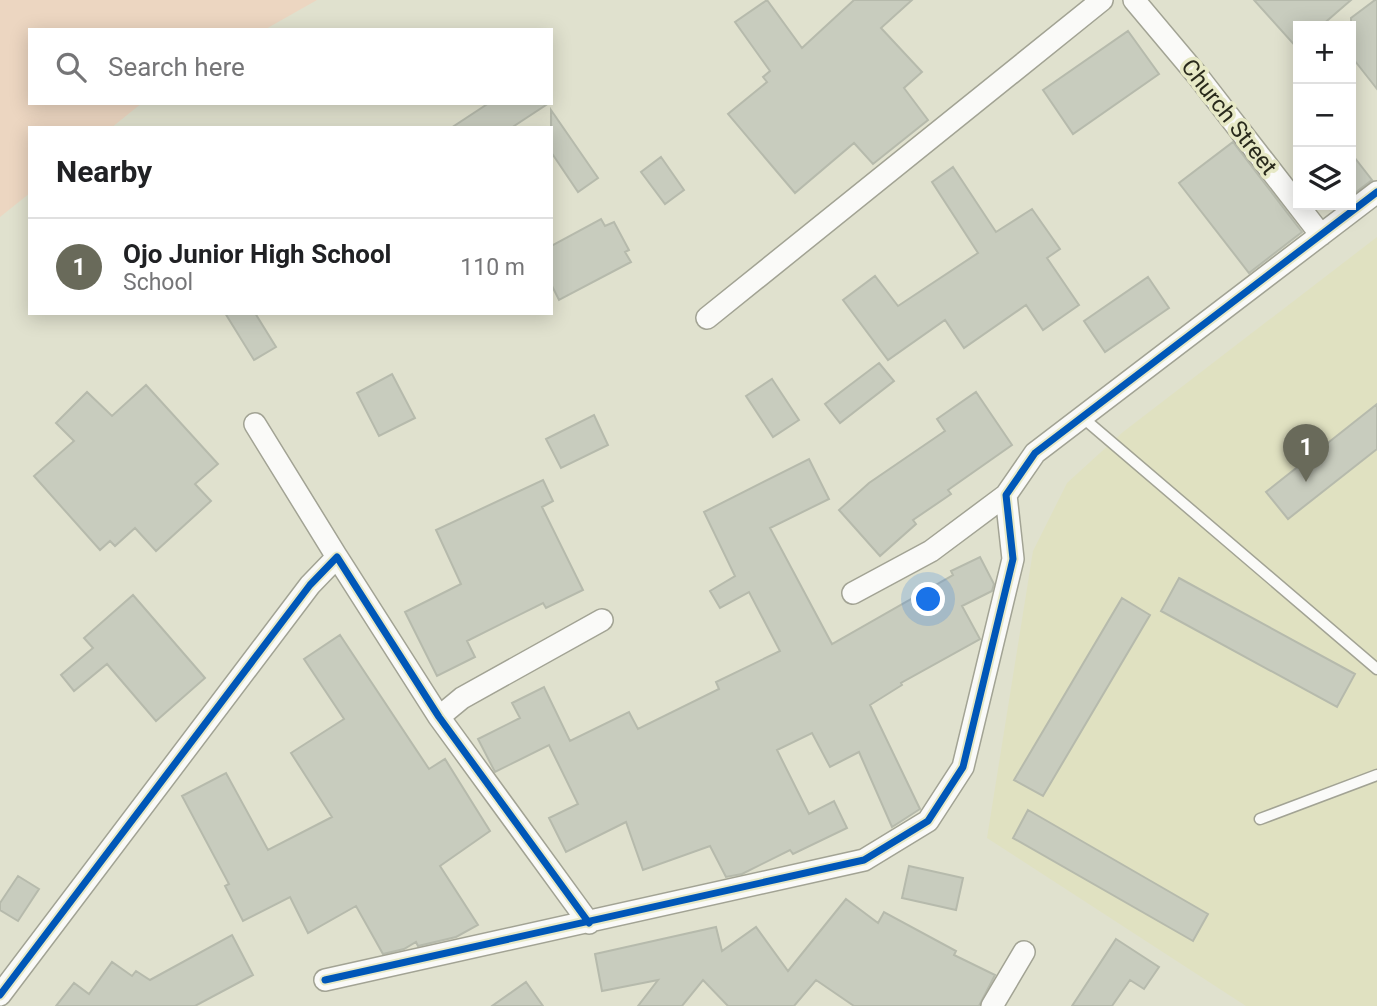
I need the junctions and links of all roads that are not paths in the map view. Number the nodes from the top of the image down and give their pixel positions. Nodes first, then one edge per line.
1 (1102, 0) edge
2 (1134, 0) edge
3 (1377, 192) edge
4 (1321, 235) junction
5 (707, 318) dead end
6 (1082, 417) junction
7 (255, 424) dead end
8 (1006, 495) junction
9 (337, 556) junction
10 (853, 593) dead end
11 (602, 620) dead end
12 (1377, 669) edge
13 (439, 718) junction
14 (1377, 775) edge
15 (1260, 819) dead end
16 (589, 923) junction
17 (1024, 952) dead end
18 (325, 980) dead end
19 (0, 995) edge
20 (992, 1006) edge

1 - 5 street
2 - 4 street, Church Street
3 - 4 street
4 - 6 street
6 - 8 street
6 - 12 lane
7 - 9 street
8 - 10 street
8 - 16 street
9 - 13 street
9 - 19 street
11 - 13 street
13 - 16 street
14 - 15 lane
16 - 18 street
17 - 20 street

